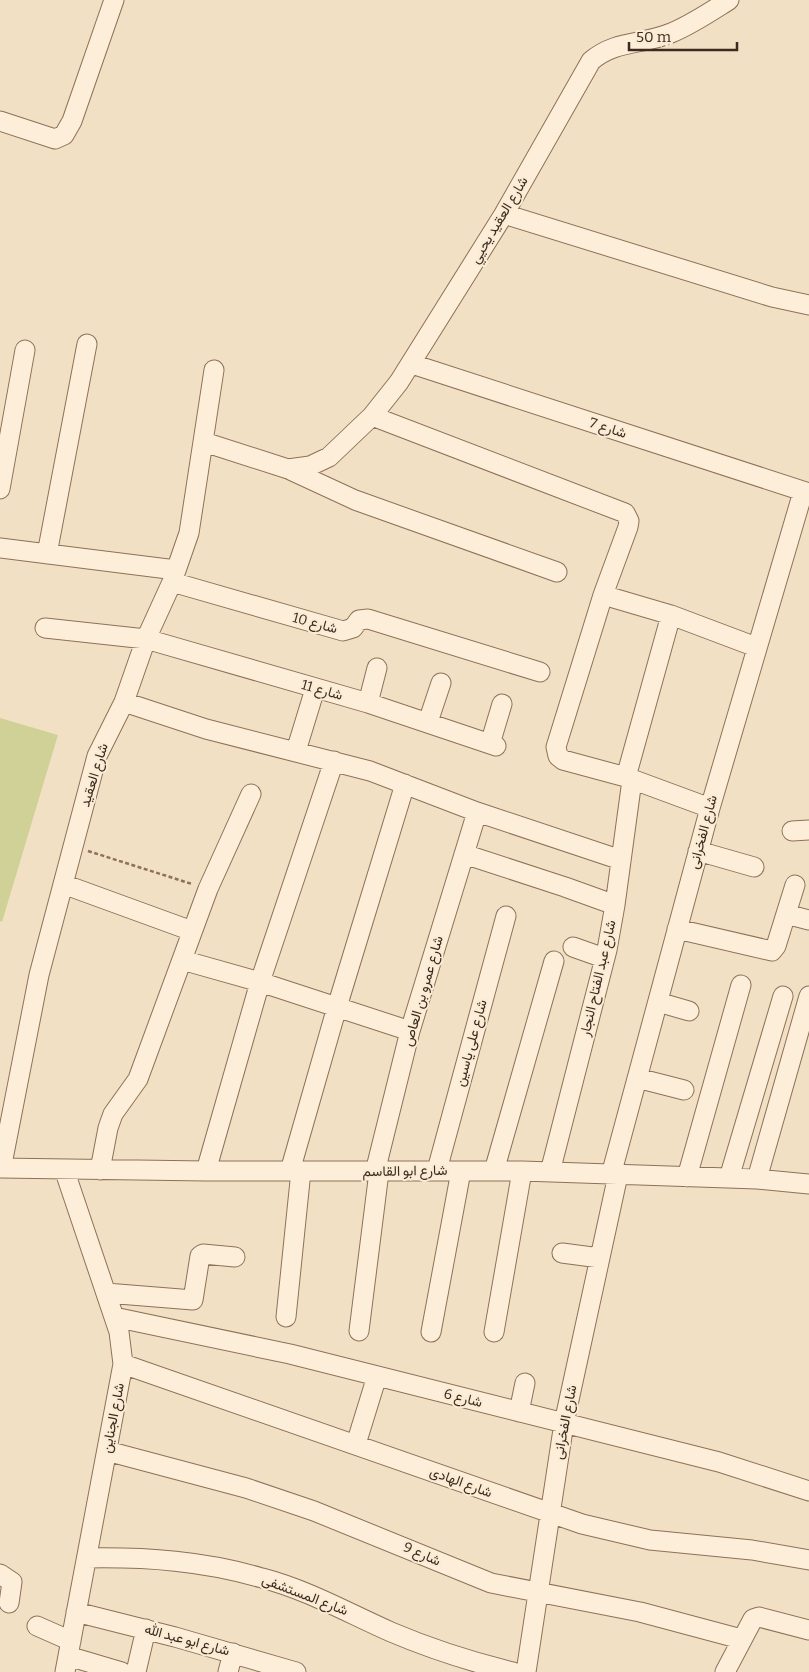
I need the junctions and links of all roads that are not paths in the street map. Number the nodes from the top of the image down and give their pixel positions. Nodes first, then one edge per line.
1 (114, 0) edge
2 (729, 0) edge
3 (0, 122) edge
4 (504, 214) junction
5 (809, 305) edge
6 (86, 344) dead end
7 (25, 350) dead end
8 (412, 364) junction
9 (214, 370) dead end
10 (372, 416) junction
11 (204, 442) junction
12 (288, 469) junction
13 (0, 489) edge
14 (806, 493) edge
15 (0, 548) edge
16 (47, 554) junction
17 (557, 572) dead end
18 (174, 576) junction
19 (603, 595) junction
20 (671, 615) junction
21 (45, 628) dead end
22 (146, 640) junction
23 (756, 647) junction
24 (377, 668) dead end
25 (540, 672) dead end
26 (441, 683) dead end
27 (315, 688) junction
28 (124, 702) junction
29 (368, 703) junction
30 (502, 704) dead end
31 (428, 722) junction
32 (296, 751) junction
33 (334, 761) junction
34 (629, 778) junction
35 (405, 784) junction
36 (251, 794) dead end
37 (710, 808) junction
38 (477, 812) junction
39 (698, 851) junction
40 (464, 854) junction
41 (621, 860) junction
42 (754, 867) dead end
43 (63, 884) junction
44 (795, 885) dead end
45 (615, 906) junction
46 (786, 914) junction
47 (506, 916) dead end
48 (809, 920) edge
49 (677, 929) junction
50 (192, 931) junction
51 (573, 947) dead end
52 (604, 958) junction
53 (182, 960) junction
54 (554, 961) dead end
55 (260, 982) junction
56 (741, 985) dead end
57 (783, 996) dead end
58 (809, 996) edge
59 (658, 1002) junction
60 (337, 1007) junction
61 (689, 1012) dead end
62 (410, 1031) junction
63 (803, 1040) edge
64 (637, 1078) junction
65 (684, 1090) dead end
66 (4, 1163) edge
67 (64, 1169) junction
68 (100, 1170) junction
69 (437, 1170) junction
70 (295, 1171) junction
71 (461, 1171) junction
72 (494, 1171) junction
73 (522, 1171) junction
74 (206, 1172) junction
75 (377, 1172) junction
76 (550, 1172) junction
77 (614, 1175) junction
78 (686, 1177) junction
79 (729, 1178) junction
80 (757, 1179) junction
81 (809, 1184) edge
82 (562, 1253) dead end
83 (235, 1257) dead end
84 (600, 1258) junction
85 (106, 1293) junction
86 (114, 1317) junction
87 (286, 1317) dead end
88 (358, 1331) dead end
89 (431, 1332) dead end
90 (494, 1332) dead end
91 (123, 1364) junction
92 (377, 1376) junction
93 (525, 1383) dead end
94 (519, 1412) junction
95 (564, 1423) junction
96 (356, 1444) junction
97 (107, 1451) junction
98 (809, 1491) edge
99 (549, 1513) junction
100 (86, 1558) junction
101 (809, 1560) edge
102 (0, 1574) edge
103 (537, 1593) junction
104 (9, 1603) dead end
105 (76, 1612) junction
106 (37, 1626) dead end
107 (146, 1629) junction
108 (809, 1630) edge
109 (742, 1639) junction
110 (233, 1653) junction
111 (68, 1656) edge
112 (114, 1671) edge
113 (136, 1672) edge
114 (228, 1672) edge
115 (296, 1672) edge
116 (513, 1672) edge
117 (526, 1672) edge
118 (725, 1672) edge

1 - 3 street
2 - 4 street, شارع العقيد يحيي
4 - 5 street
4 - 8 street, شارع العقيد يحيي
6 - 16 street
7 - 13 street
8 - 10 street, شارع العقيد يحيي
8 - 14 street, شارع 7
9 - 11 street, شارع العقيد
10 - 12 street, شارع العقيد يحيي
10 - 19 street
11 - 12 street
11 - 18 street, شارع العقيد
12 - 17 street
14 - 23 street, شارع الفخرانى
15 - 16 street, شارع 10
16 - 18 street, شارع 10
18 - 22 street, شارع العقيد
18 - 25 street, شارع 10
19 - 20 street
19 - 34 street
20 - 23 street
20 - 34 street, شارع عبد الفتاح النجار
21 - 22 street, شارع 11
22 - 27 street, شارع 11
22 - 28 street, شارع العقيد
23 - 37 street, شارع الفخرانى
24 - 29 street
26 - 31 street
27 - 29 street, شارع 11
27 - 32 street
28 - 32 street
28 - 43 street, شارع العقيد
29 - 31 street, شارع 11
30 - 31 street, شارع 11
32 - 33 street
33 - 35 street
33 - 55 street
34 - 37 street
34 - 41 street, شارع عبد الفتاح النجار
35 - 38 street
35 - 60 street
36 - 50 street
37 - 39 street, شارع الفخرانى
38 - 40 street, شارع عمرو بن العاص
38 - 41 street
39 - 42 street
39 - 49 street, شارع الفخرانى
40 - 45 street
40 - 62 street, شارع عمرو بن العاص
41 - 45 street, شارع عبد الفتاح النجار
43 - 50 street
43 - 66 street, شارع العقيد
44 - 46 street
45 - 52 street, شارع عبد الفتاح النجار
46 - 48 street
46 - 49 street
47 - 69 street, شارع على ياسين
49 - 59 street, شارع الفخرانى
50 - 53 street
51 - 52 street
52 - 76 street, شارع عبد الفتاح النجار
53 - 55 street
53 - 68 street
54 - 72 street
55 - 60 street
55 - 74 street
56 - 78 street
57 - 79 street
58 - 63 street
59 - 61 street
59 - 64 street, شارع الفخرانى
60 - 62 street
60 - 70 street
62 - 75 street, شارع عمرو بن العاص
63 - 80 street
64 - 65 street
64 - 77 street, شارع الفخرانى
66 - 67 street, شارع ابو القاسم
67 - 68 street, شارع ابو القاسم
67 - 85 street, شارع الجناين
68 - 74 street, شارع ابو القاسم
69 - 71 street, شارع ابو القاسم
69 - 75 street, شارع ابو القاسم
70 - 74 street, شارع ابو القاسم
70 - 75 street, شارع ابو القاسم
70 - 87 street
71 - 72 street, شارع ابو القاسم
71 - 89 street
72 - 73 street, شارع ابو القاسم
73 - 76 street, شارع ابو القاسم
73 - 90 street
75 - 88 street, شارع عمرو بن العاص
76 - 77 street, شارع ابو القاسم
77 - 78 street, شارع ابو القاسم
77 - 84 street, شارع الفخرانى
78 - 79 street, شارع ابو القاسم
79 - 80 street, شارع ابو القاسم
80 - 81 street, شارع ابو القاسم
82 - 84 street
83 - 85 street
84 - 95 street, شارع الفخرانى
85 - 86 street, شارع الجناين
86 - 91 street, شارع الجناين
86 - 92 street, شارع 6
91 - 96 street, شارع الهادى
91 - 97 street, شارع الجناين
92 - 94 street, شارع 6
92 - 96 street
93 - 94 street
94 - 95 street, شارع 6
95 - 98 street, شارع 6
95 - 99 street, شارع الفخرانى
96 - 99 street, شارع الهادى
97 - 100 street, شارع الجناين
97 - 103 street, شارع 9
99 - 101 street, شارع الهادى
99 - 103 street, شارع الفخرانى
100 - 105 street, شارع الجناين
100 - 116 street, شارع المستشفى
102 - 104 street
103 - 109 street, شارع 9
103 - 117 street, شارع الفخرانى
105 - 107 street, شارع ابو عبد الله
105 - 111 street, شارع الجناين
106 - 111 street
107 - 110 street, شارع ابو عبد الله
107 - 113 street
108 - 109 street
109 - 118 street
110 - 114 street
110 - 115 street, شارع ابو عبد الله
111 - 112 street

